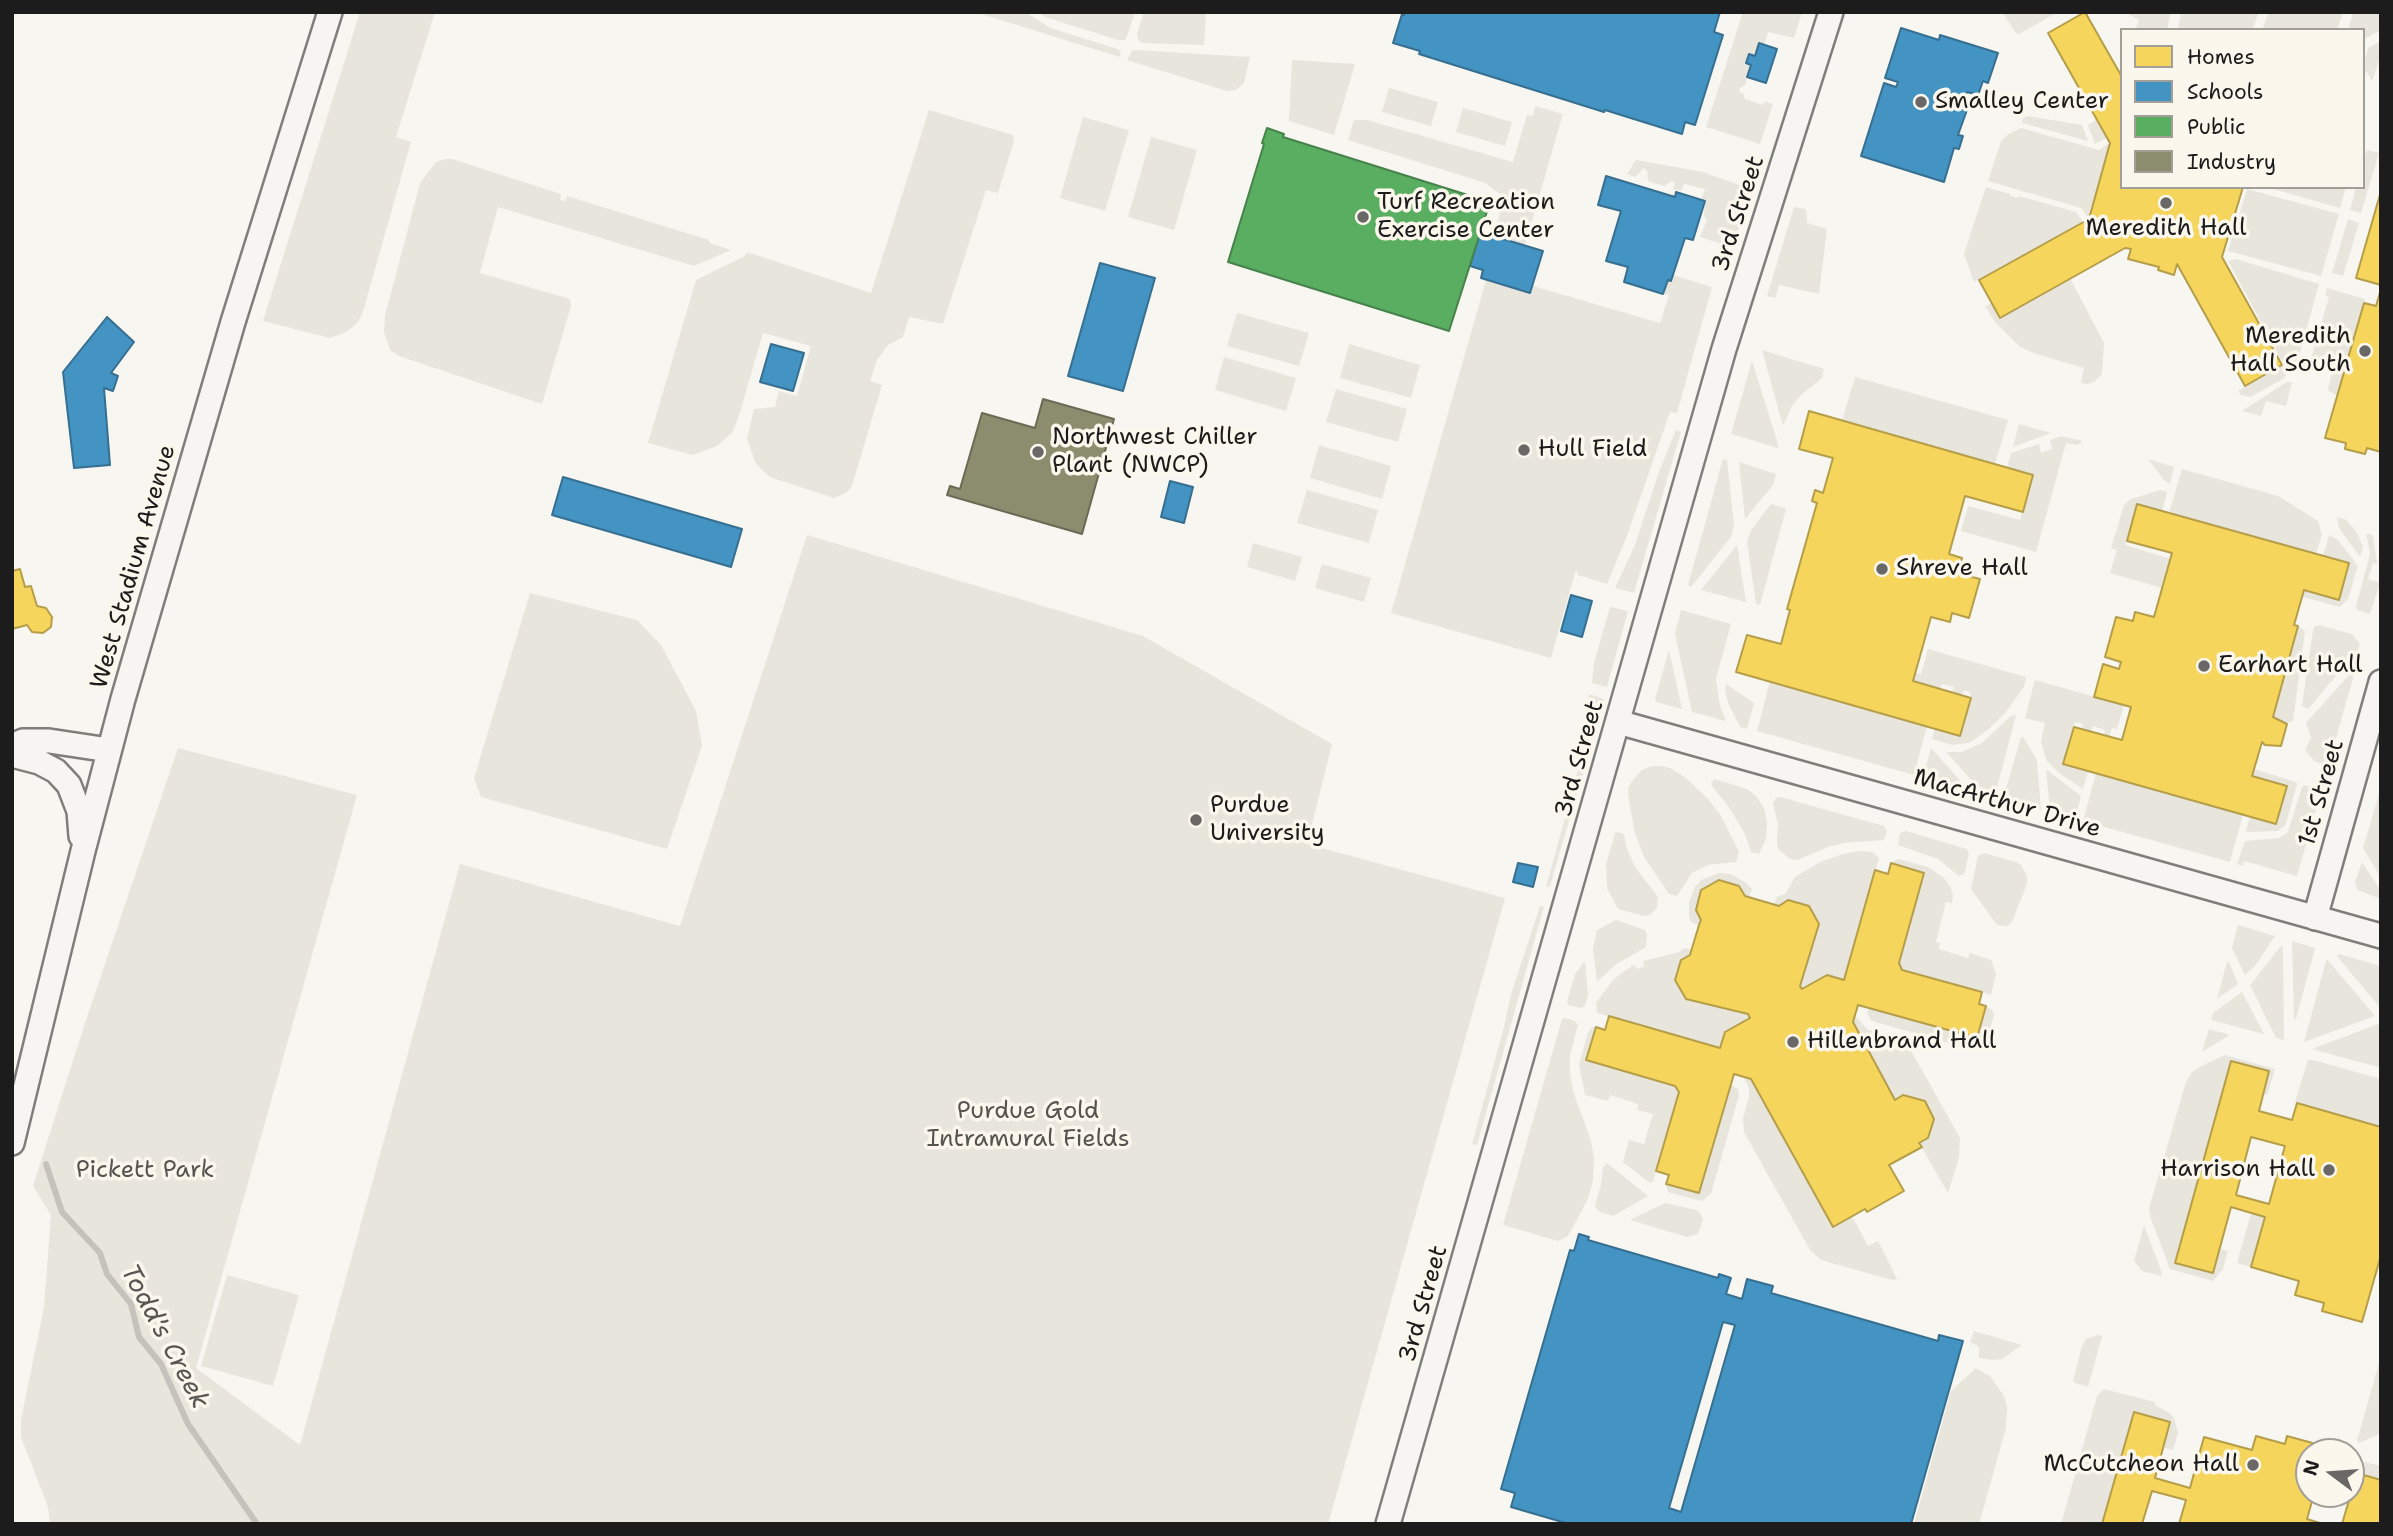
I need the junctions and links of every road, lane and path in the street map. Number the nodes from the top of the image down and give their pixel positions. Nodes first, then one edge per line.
1 (330, 12) edge
2 (1832, 12) edge
3 (2381, 682) edge
4 (1618, 722) junction
5 (12, 746) edge
6 (109, 750) junction
7 (12, 755) edge
8 (83, 852) junction
9 (2315, 918) junction
10 (2381, 936) edge
11 (12, 1143) edge
12 (1388, 1524) edge

1 - 6 street, West Stadium Avenue
2 - 4 street, 3rd Street
3 - 9 street, 1st Street
4 - 9 street, MacArthur Drive
4 - 12 street, 3rd Street
5 - 6 street
6 - 8 street, West Stadium Avenue
7 - 8 street
8 - 11 street, West Stadium Avenue
9 - 10 street, MacArthur Drive

